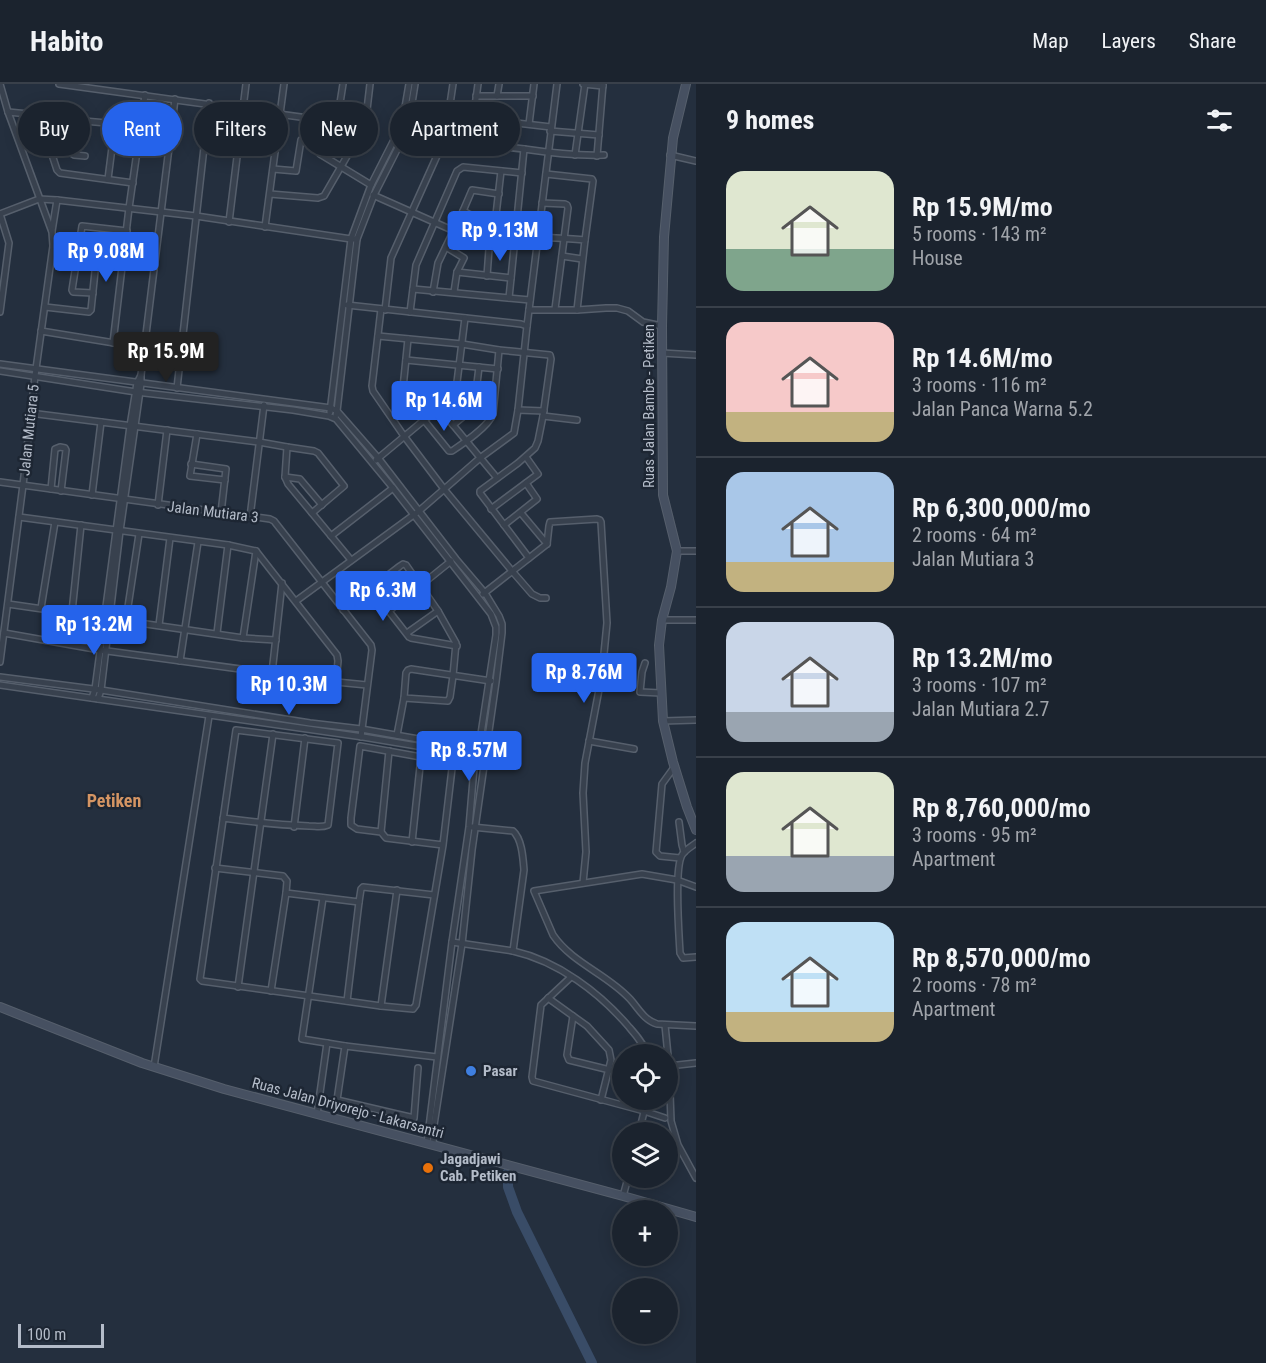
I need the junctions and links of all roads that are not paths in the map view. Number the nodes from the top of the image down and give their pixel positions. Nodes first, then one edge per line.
1 (0, 84) edge
2 (59, 84) edge
3 (246, 84) edge
4 (284, 84) edge
5 (343, 84) edge
6 (370, 84) edge
7 (409, 84) edge
8 (416, 84) edge
9 (453, 84) edge
10 (478, 84) edge
11 (499, 84) edge
12 (534, 84) edge
13 (557, 84) edge
14 (584, 84) edge
15 (686, 84) edge
16 (603, 85) edge
17 (96, 86) edge
18 (145, 95) junction
19 (476, 96) junction
20 (497, 96) junction
21 (533, 96) junction
22 (175, 99) junction
23 (144, 102) edge
24 (200, 102) edge
25 (244, 102) edge
26 (282, 102) edge
27 (340, 102) edge
28 (451, 102) edge
29 (475, 102) edge
30 (8, 111) junction
31 (18, 112) edge
32 (520, 123) edge
33 (529, 124) junction
34 (551, 129) junction
35 (579, 133) junction
36 (599, 135) junction
37 (300, 148) edge
38 (520, 149) edge
39 (524, 149) junction
40 (548, 153) junction
41 (575, 155) junction
42 (604, 155) dead end
43 (670, 155) junction
44 (53, 156) edge
45 (111, 156) edge
46 (137, 156) edge
47 (203, 156) edge
48 (237, 156) edge
49 (275, 156) edge
50 (323, 156) edge
51 (438, 156) edge
52 (597, 156) junction
53 (696, 161) edge
54 (341, 167) junction
55 (273, 169) junction
56 (501, 171) junction
57 (522, 173) junction
58 (546, 174) junction
59 (108, 179) junction
60 (133, 183) junction
61 (371, 185) junction
62 (270, 194) junction
63 (371, 194) junction
64 (499, 194) junction
65 (39, 199) junction
66 (57, 200) junction
67 (542, 203) junction
68 (129, 208) junction
69 (463, 211) junction
70 (160, 212) junction
71 (412, 212) junction
72 (0, 214) edge
73 (496, 215) dead end
74 (196, 216) junction
75 (435, 221) junction
76 (229, 222) junction
77 (265, 227) junction
78 (454, 230) junction
79 (127, 231) junction
80 (52, 232) junction
81 (515, 234) junction
82 (563, 237) junction
83 (538, 238) junction
84 (354, 239) junction
85 (585, 240) junction
86 (0, 242) edge
87 (9, 243) junction
88 (52, 246) junction
89 (446, 247) junction
90 (78, 249) junction
91 (562, 256) junction
92 (582, 259) junction
93 (457, 272) junction
94 (487, 276) junction
95 (511, 278) junction
96 (413, 289) junction
97 (433, 292) junction
98 (454, 292) junction
99 (93, 294) junction
100 (508, 298) junction
101 (530, 300) junction
102 (343, 305) junction
103 (350, 306) junction
104 (45, 307) junction
105 (555, 309) junction
106 (383, 310) junction
107 (529, 310) junction
108 (577, 310) junction
109 (0, 312) edge
110 (410, 312) junction
111 (465, 318) junction
112 (526, 326) junction
113 (662, 326) junction
114 (40, 331) junction
115 (378, 336) junction
116 (408, 339) junction
117 (112, 343) junction
118 (462, 344) junction
119 (145, 348) junction
120 (499, 350) junction
121 (524, 352) junction
122 (662, 353) junction
123 (696, 355) edge
124 (406, 360) junction
125 (0, 364) edge
126 (460, 365) junction
127 (479, 367) junction
128 (36, 369) junction
129 (498, 369) junction
130 (0, 371) edge
131 (34, 376) junction
132 (139, 383) junction
133 (177, 388) junction
134 (138, 392) junction
135 (264, 403) junction
136 (439, 408) junction
137 (334, 410) junction
138 (518, 410) junction
139 (30, 413) junction
140 (543, 414) junction
141 (329, 416) junction
142 (336, 419) junction
143 (425, 419) junction
144 (577, 420) dead end
145 (101, 422) junction
146 (453, 425) junction
147 (132, 426) junction
148 (167, 430) junction
149 (197, 434) junction
150 (404, 436) junction
151 (466, 441) junction
152 (259, 442) junction
153 (287, 447) junction
154 (526, 457) junction
155 (480, 458) junction
156 (379, 459) junction
157 (372, 463) junction
158 (191, 464) junction
159 (285, 477) junction
160 (497, 478) junction
161 (225, 480) junction
162 (0, 482) edge
163 (526, 483) junction
164 (24, 485) junction
165 (393, 488) junction
166 (51, 489) junction
167 (444, 489) junction
168 (61, 491) junction
169 (92, 495) junction
170 (122, 500) junction
171 (158, 505) junction
172 (322, 505) junction
173 (491, 509) junction
174 (221, 513) junction
175 (312, 513) junction
176 (416, 513) junction
177 (521, 513) junction
178 (19, 517) junction
179 (250, 517) junction
180 (55, 522) junction
181 (81, 525) junction
182 (504, 525) junction
183 (118, 531) junction
184 (139, 534) junction
185 (331, 536) junction
186 (170, 538) junction
187 (198, 542) junction
188 (547, 544) junction
189 (228, 545) junction
190 (256, 551) junction
191 (677, 551) junction
192 (696, 551) edge
193 (529, 558) junction
194 (351, 560) junction
195 (453, 560) junction
196 (512, 571) junction
197 (282, 583) junction
198 (322, 583) junction
199 (422, 585) junction
200 (371, 588) junction
201 (485, 593) junction
202 (479, 598) junction
203 (546, 598) dead end
204 (296, 601) junction
205 (8, 604) junction
206 (41, 608) junction
207 (343, 610) junction
208 (389, 611) junction
209 (438, 611) junction
210 (72, 612) junction
211 (107, 618) junction
212 (126, 620) junction
213 (662, 620) junction
214 (696, 620) edge
215 (159, 625) junction
216 (184, 630) junction
217 (4, 633) junction
218 (217, 633) junction
219 (407, 633) junction
220 (243, 638) junction
221 (276, 640) junction
222 (457, 646) junction
223 (103, 651) junction
224 (180, 661) junction
225 (0, 662) edge
226 (645, 663) dead end
227 (272, 673) junction
228 (453, 676) junction
229 (0, 677) edge
230 (493, 681) junction
231 (336, 682) junction
232 (0, 685) edge
233 (367, 685) junction
234 (98, 690) junction
235 (661, 693) junction
236 (404, 698) junction
237 (95, 699) junction
238 (209, 716) junction
239 (696, 720) edge
240 (663, 721) junction
241 (361, 729) junction
242 (273, 734) junction
243 (397, 735) junction
244 (361, 737) junction
245 (305, 738) junction
246 (589, 741) junction
247 (479, 747) junction
248 (486, 748) junction
249 (634, 749) dead end
250 (389, 751) junction
251 (475, 756) junction
252 (421, 757) junction
253 (485, 757) junction
254 (675, 766) junction
255 (223, 818) junction
256 (679, 822) dead end
257 (260, 824) junction
258 (294, 826) junction
259 (472, 827) junction
260 (696, 830) edge
261 (381, 832) junction
262 (412, 842) junction
263 (696, 843) edge
264 (443, 845) junction
265 (469, 850) junction
266 (684, 852) junction
267 (680, 858) junction
268 (215, 868) junction
269 (254, 873) junction
270 (678, 880) junction
271 (583, 884) junction
272 (696, 887) edge
273 (397, 890) junction
274 (534, 891) junction
275 (286, 893) junction
276 (521, 893) junction
277 (434, 896) junction
278 (323, 898) junction
279 (359, 902) junction
280 (452, 942) junction
281 (462, 944) junction
282 (513, 951) junction
283 (696, 957) edge
284 (571, 977) junction
285 (238, 987) junction
286 (271, 991) junction
287 (308, 996) junction
288 (548, 998) junction
289 (347, 1001) junction
290 (381, 1006) junction
291 (0, 1007) edge
292 (573, 1016) junction
293 (665, 1025) junction
294 (696, 1026) edge
295 (327, 1043) junction
296 (641, 1044) edge
297 (667, 1044) edge
298 (345, 1046) junction
299 (437, 1057) junction
300 (696, 1063) edge
301 (678, 1065) edge
302 (154, 1067) junction
303 (418, 1068) dead end
304 (609, 1070) junction
305 (612, 1071) edge
306 (601, 1100) junction
307 (671, 1110) edge
308 (644, 1111) junction
309 (317, 1114) junction
310 (665, 1118) dead end
311 (641, 1122) edge
312 (430, 1144) junction
313 (696, 1178) edge
314 (625, 1188) edge
315 (623, 1196) junction
316 (696, 1217) edge

1 - 30 street
2 - 17 street
3 - 25 street
4 - 26 street
5 - 27 street
6 - 54 street
7 - 61 street
8 - 63 street
9 - 28 street
10 - 19 street
11 - 20 street
12 - 21 street
13 - 34 street
14 - 16 street
14 - 35 street
15 - 43 main road, Ruas Jalan Bambe - Petiken
16 - 36 street
17 - 18 street
18 - 22 street
18 - 23 street
19 - 20 street
19 - 29 street
20 - 21 street
21 - 33 street
22 - 24 street
22 - 70 street
30 - 31 street
30 - 65 street
32 - 33 street
33 - 34 street
34 - 35 street
34 - 40 street
35 - 36 street
35 - 41 street
36 - 52 street
37 - 55 street
38 - 39 street
39 - 40 street
39 - 57 street
40 - 41 street
40 - 58 street
41 - 52 street
42 - 52 street
43 - 53 street
43 - 113 main road, Ruas Jalan Bambe - Petiken
44 - 59 street
45 - 59 street
46 - 60 street
47 - 74 street
48 - 76 street
49 - 55 street
50 - 54 street
51 - 71 street
54 - 61 street
54 - 62 street
55 - 62 street
56 - 57 street
56 - 64 street
56 - 75 street
57 - 81 street
58 - 67 street
58 - 85 street
59 - 60 street
60 - 68 street
61 - 63 street
62 - 77 street
63 - 71 street
63 - 84 street
64 - 69 street
64 - 73 street
65 - 66 street
65 - 72 street
65 - 80 street
66 - 68 street
66 - 80 street
67 - 82 street
67 - 83 street
68 - 70 street
68 - 79 street
69 - 78 street
69 - 81 street
70 - 74 street
70 - 119 street
71 - 75 street
71 - 106 street
72 - 87 street
74 - 76 street
74 - 133 street
75 - 78 street
75 - 96 street
76 - 77 street
77 - 84 street
78 - 89 street
78 - 94 street
79 - 90 street
79 - 117 street
80 - 88 street, Jalan Mutiara 5
81 - 83 street
81 - 95 street
82 - 83 street
82 - 85 street
82 - 91 street
83 - 101 street
84 - 102 street
84 - 103 street
85 - 92 street
86 - 87 street
87 - 109 street
88 - 90 street
88 - 104 street, Jalan Mutiara 5
89 - 93 street
89 - 97 street
90 - 99 street
90 - 99 street
91 - 92 street
91 - 105 street
92 - 108 street
93 - 94 street
93 - 98 street
94 - 95 street
95 - 100 street
96 - 97 street
96 - 110 street
97 - 98 street
98 - 100 street
99 - 104 street
100 - 101 street
101 - 107 street
102 - 103 street
102 - 137 street
103 - 106 street
103 - 137 street
104 - 114 street, Jalan Mutiara 5
105 - 107 street
105 - 108 street
106 - 110 street
106 - 115 street
107 - 112 street
108 - 113 street
110 - 111 street
111 - 112 street
111 - 118 street
112 - 121 street
113 - 122 main road, Ruas Jalan Bambe - Petiken
114 - 117 street
114 - 128 street, Jalan Mutiara 5
115 - 116 street
115 - 150 street
116 - 118 street
116 - 124 street
117 - 119 street
118 - 120 street
118 - 126 street
119 - 132 street
120 - 121 street
120 - 129 street
121 - 138 street
121 - 140 street
122 - 123 street
122 - 191 main road, Ruas Jalan Bambe - Petiken
124 - 126 street
124 - 143 street
125 - 128 street
126 - 127 street
126 - 136 street
127 - 129 street
127 - 146 street
128 - 131 street, Jalan Mutiara 5
128 - 132 street
129 - 151 street
130 - 131 street
131 - 134 street
131 - 139 street, Jalan Mutiara 5
132 - 133 street
132 - 134 street
133 - 135 street
134 - 135 street
134 - 147 street
135 - 137 street
135 - 141 street
135 - 152 street
136 - 143 street
136 - 146 street
137 - 141 street
137 - 142 street
137 - 156 street
138 - 140 street
138 - 155 street
139 - 145 street
139 - 164 street, Jalan Mutiara 5
140 - 144 street
140 - 154 street
141 - 142 street
142 - 157 street
143 - 150 street
143 - 151 street
145 - 147 street
145 - 169 street
146 - 151 street
147 - 148 street
147 - 170 street
148 - 149 street
148 - 171 street
149 - 152 street
149 - 158 street
150 - 156 street
150 - 167 street
151 - 155 street
152 - 153 street
152 - 179 street
153 - 159 street
153 - 172 street
154 - 160 street
154 - 163 street
155 - 160 street
155 - 167 street
156 - 157 street
156 - 176 street
157 - 165 street
158 - 161 street
158 - 161 street
159 - 172 street
159 - 175 street
160 - 173 street
161 - 174 street
162 - 164 street, Jalan Mutiara 3
163 - 173 street
163 - 177 street
164 - 166 street, Jalan Mutiara 3
164 - 178 street, Jalan Mutiara 5
165 - 176 street
165 - 185 street
166 - 168 street, Jalan Mutiara 3
166 - 168 street
167 - 176 street
167 - 196 street
168 - 169 street, Jalan Mutiara 3
169 - 170 street, Jalan Mutiara 3
170 - 171 street, Jalan Mutiara 3
170 - 183 street
171 - 174 street, Jalan Mutiara 3
172 - 175 street
173 - 182 street
174 - 179 street, Jalan Mutiara 3
175 - 185 street
176 - 194 street
176 - 195 street
177 - 182 street
177 - 188 street
178 - 180 street
178 - 205 street, Jalan Mutiara 5
179 - 198 street, Jalan Mutiara 3
180 - 181 street
180 - 206 street
181 - 183 street
181 - 210 street
182 - 193 street
183 - 184 street
183 - 211 street
184 - 186 street
184 - 212 street
185 - 194 street
186 - 187 street
186 - 215 street
187 - 189 street
187 - 216 street
188 - 193 street
188 - 246 street
189 - 190 street
189 - 218 street
190 - 197 street
190 - 220 street
191 - 192 street
191 - 213 main road, Ruas Jalan Bambe - Petiken
193 - 196 street
194 - 198 street
195 - 199 street
195 - 201 street
195 - 202 street
196 - 201 street
196 - 203 street
197 - 204 street
197 - 221 street
198 - 204 street
198 - 207 street, Jalan Mutiara 3
199 - 200 street
199 - 208 street
199 - 209 street
200 - 207 street
200 - 208 street
201 - 202 street
201 - 230 street
202 - 230 street
204 - 231 street
205 - 206 street
205 - 217 street, Jalan Mutiara 5
206 - 210 street
207 - 233 street, Jalan Mutiara 3
208 - 219 street
209 - 219 street
209 - 222 street
210 - 211 street
211 - 212 street
211 - 223 street
212 - 215 street
213 - 214 street
213 - 235 main road, Ruas Jalan Bambe - Petiken
215 - 216 street
216 - 218 street
216 - 224 street
217 - 223 street
217 - 225 street, Jalan Mutiara 5
218 - 220 street
219 - 222 street
220 - 221 street
221 - 227 street
222 - 228 street
223 - 224 street
223 - 234 street
224 - 227 street
226 - 235 street
227 - 231 street
228 - 230 street
228 - 236 street
228 - 236 street
229 - 234 street
230 - 247 street
230 - 248 street
231 - 233 street
232 - 237 street
233 - 241 street, Jalan Mutiara 3
234 - 237 street
234 - 241 street
235 - 240 main road, Ruas Jalan Bambe - Petiken
236 - 243 street
237 - 238 street
238 - 244 street
238 - 302 street
239 - 240 street
240 - 254 main road, Ruas Jalan Bambe - Petiken
241 - 243 street
241 - 244 street, Jalan Mutiara 3
242 - 245 street
242 - 255 street
242 - 257 street
243 - 247 street
244 - 251 street
245 - 258 street
245 - 258 street
246 - 249 street
246 - 271 street
247 - 248 street
247 - 251 street
248 - 253 street
250 - 252 street
250 - 261 street
250 - 261 street
251 - 253 street
251 - 259 street
252 - 262 street
252 - 264 street
253 - 259 street
254 - 260 main road, Ruas Jalan Bambe - Petiken
254 - 267 street
255 - 257 street
255 - 268 street
256 - 266 street
257 - 258 street
257 - 269 street
259 - 265 street
259 - 276 street
261 - 262 street
262 - 264 street
263 - 266 street
264 - 277 street
265 - 280 street
265 - 281 street
266 - 267 street
267 - 270 street
268 - 269 street
268 - 285 street
269 - 275 street
269 - 285 street
270 - 271 street
270 - 272 street
270 - 283 street
271 - 274 street
273 - 277 street
273 - 279 street
273 - 290 street
274 - 276 street
274 - 293 street
275 - 278 street
275 - 286 street
276 - 282 street
277 - 290 street
278 - 279 street
278 - 287 street
279 - 289 street
280 - 281 street
280 - 299 street
281 - 282 street
281 - 312 street
282 - 284 street
284 - 288 street
284 - 296 street
285 - 286 street
286 - 287 street
287 - 289 street
287 - 295 street
288 - 292 street
288 - 306 street
289 - 290 street
291 - 302 main road, Ruas Jalan Driyorejo - Lakarsantri
292 - 304 street
292 - 304 street
293 - 294 street
293 - 297 street
295 - 298 street
295 - 309 street
298 - 299 street
298 - 303 street
299 - 312 street
300 - 301 street
302 - 309 main road, Ruas Jalan Driyorejo - Lakarsantri
304 - 305 street
304 - 306 street
306 - 308 street
307 - 313 street
308 - 310 street
308 - 311 street
309 - 312 main road, Ruas Jalan Driyorejo - Lakarsantri
312 - 315 main road, Ruas Jalan Driyorejo - Lakarsantri
314 - 315 street
315 - 316 main road, Ruas Jalan Driyorejo - Lakarsantri

